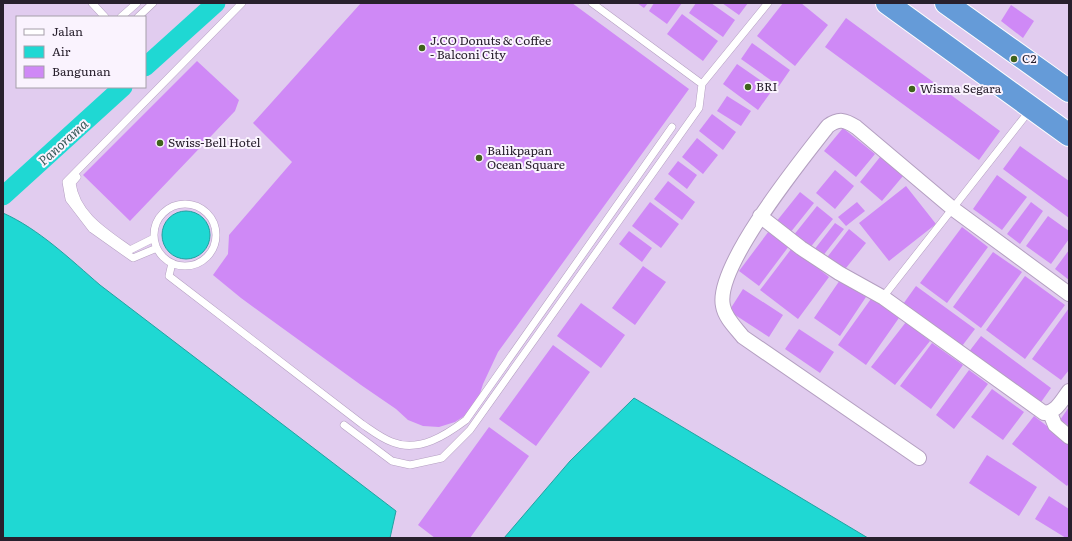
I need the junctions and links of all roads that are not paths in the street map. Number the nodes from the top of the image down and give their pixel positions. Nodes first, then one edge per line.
1 (92, 3) edge
2 (137, 3) edge
3 (153, 3) edge
4 (242, 3) edge
5 (248, 3) edge
6 (592, 3) edge
7 (768, 3) edge
8 (887, 3) edge
9 (946, 3) edge
10 (104, 16) edge
11 (122, 16) edge
12 (139, 16) edge
13 (702, 84) junction
14 (1069, 91) edge
15 (1031, 108) junction
16 (672, 127) dead end
17 (1069, 135) edge
18 (952, 208) junction
19 (760, 216) junction
20 (154, 238) junction
21 (157, 248) junction
22 (172, 263) junction
23 (1069, 294) edge
24 (883, 297) junction
25 (1069, 391) edge
26 (1050, 413) junction
27 (344, 425) dead end
28 (1069, 437) edge
29 (919, 458) dead end

1 - 10 lane
2 - 11 lane
3 - 12 lane
4 - 21 lane
5 - 20 lane
6 - 13 lane
7 - 13 lane
8 - 15 highway
9 - 14 highway
13 - 27 lane
15 - 17 highway
15 - 18 lane
16 - 22 lane
18 - 19 street
18 - 23 street
18 - 24 lane
19 - 24 street
19 - 29 street
20 - 21 lane
20 - 22 lane
21 - 22 lane
24 - 26 street
25 - 26 street
26 - 28 street

